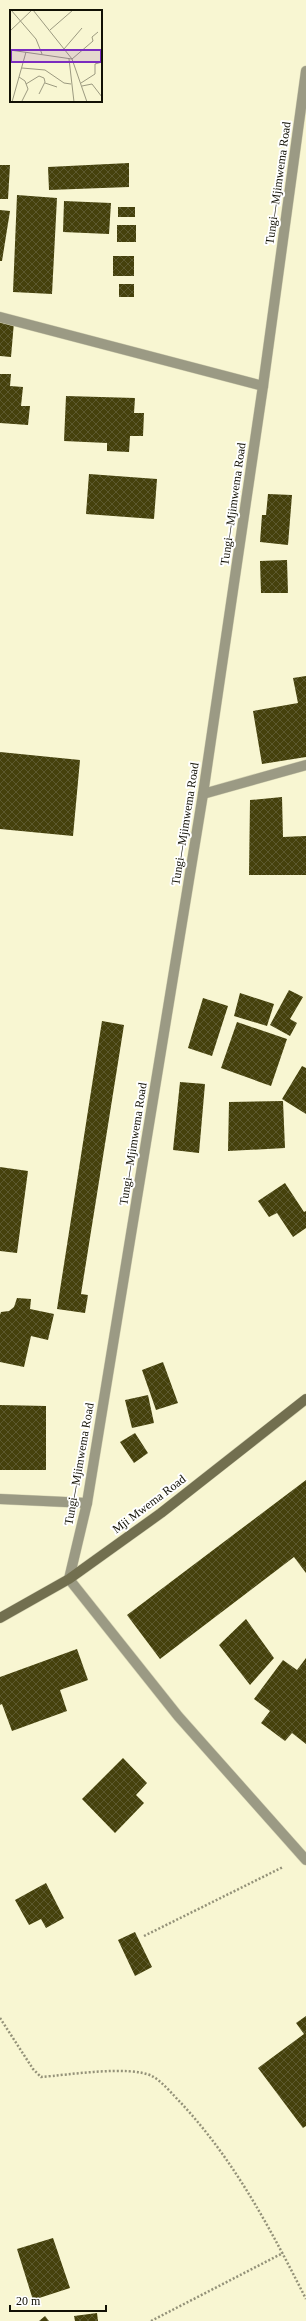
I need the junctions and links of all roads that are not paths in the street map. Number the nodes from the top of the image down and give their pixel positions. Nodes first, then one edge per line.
1 (306, 71) edge
2 (0, 317) edge
3 (263, 386) junction
4 (306, 765) edge
5 (203, 794) junction
6 (306, 1399) edge
7 (0, 1499) edge
8 (87, 1503) junction
9 (69, 1579) junction
10 (0, 1618) edge
11 (304, 1859) edge

1 - 3 street, Tungi—Mjimwema Road
2 - 3 street
3 - 5 street, Tungi—Mjimwema Road
4 - 5 street
5 - 8 street, Tungi—Mjimwema Road
6 - 9 main road, Mji Mwema Road
7 - 8 street
8 - 9 street, Tungi—Mjimwema Road
9 - 10 main road, Mji Mwema Road
9 - 11 street

